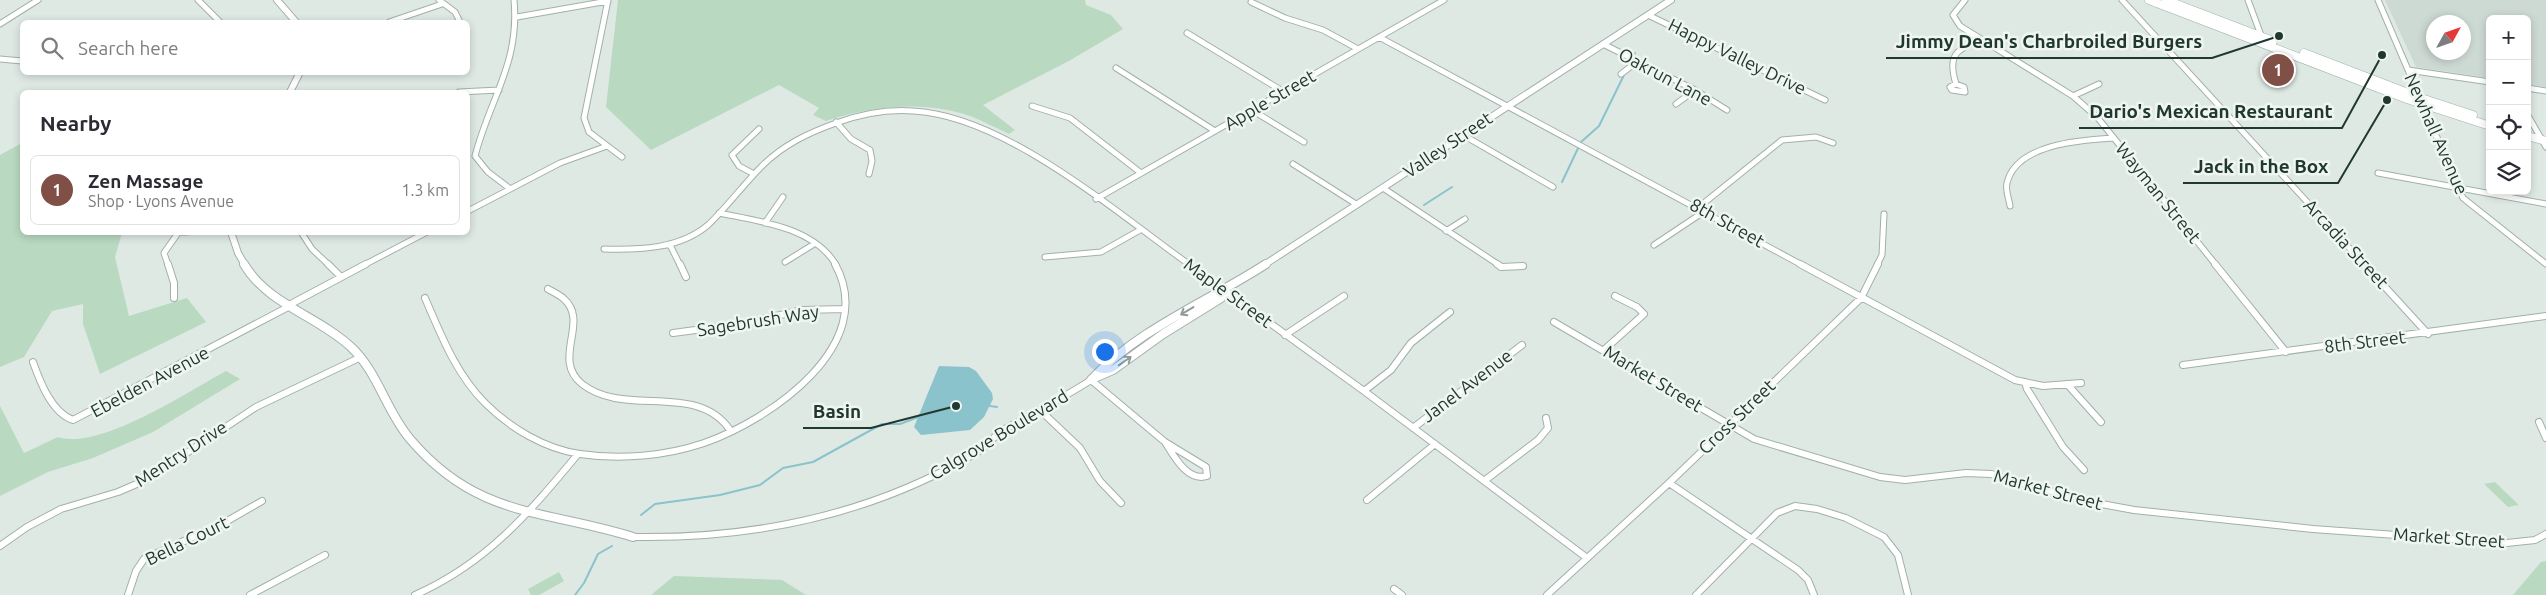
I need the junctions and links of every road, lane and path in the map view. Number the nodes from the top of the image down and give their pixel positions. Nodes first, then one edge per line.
1 (38, 0) edge
2 (198, 0) edge
3 (276, 0) edge
4 (514, 0) edge
5 (608, 0) edge
6 (1444, 0) edge
7 (1671, 0) edge
8 (1965, 0) edge
9 (2122, 0) edge
10 (2148, 0) edge
11 (2166, 0) edge
12 (2248, 0) edge
13 (2378, 0) edge
14 (440, 2) edge
15 (1251, 2) dead end
16 (1648, 15) junction
17 (517, 16) junction
18 (218, 20) edge
19 (295, 20) edge
20 (394, 20) edge
21 (459, 20) edge
22 (0, 24) edge
23 (1187, 33) dead end
24 (1379, 37) junction
25 (1982, 40) junction
26 (2262, 40) junction
27 (1603, 44) junction
28 (1358, 49) junction
29 (0, 59) edge
30 (20, 61) edge
31 (1638, 61) junction
32 (1116, 68) dead end
33 (2408, 70) junction
34 (1621, 74) dead end
35 (298, 75) edge
36 (2486, 81) edge
37 (1956, 84) dead end
38 (2099, 84) dead end
39 (2531, 88) edge
40 (291, 90) edge
41 (499, 90) junction
42 (1695, 90) junction
43 (2546, 90) edge
44 (470, 91) edge
45 (1284, 92) junction
46 (2073, 96) junction
47 (1825, 100) dead end
48 (2422, 102) junction
49 (1676, 104) dead end
50 (1508, 105) junction
51 (1032, 106) dead end
52 (1252, 110) junction
53 (1727, 110) dead end
54 (2486, 119) edge
55 (836, 122) junction
56 (2531, 122) edge
57 (2486, 125) edge
58 (760, 129) dead end
59 (1215, 131) junction
60 (2531, 132) edge
61 (2537, 133) junction
62 (1463, 134) junction
63 (2531, 137) edge
64 (2113, 138) junction
65 (2545, 141) edge
66 (1304, 142) dead end
67 (1833, 143) dead end
68 (607, 146) junction
69 (622, 157) dead end
70 (1293, 164) dead end
71 (1141, 173) junction
72 (2378, 173) dead end
73 (754, 174) junction
74 (869, 174) dead end
75 (1553, 187) dead end
76 (2457, 187) junction
77 (509, 188) junction
78 (1383, 188) junction
79 (783, 197) dead end
80 (1096, 199) junction
81 (1356, 204) junction
82 (2546, 204) edge
83 (2010, 206) dead end
84 (1699, 207) junction
85 (470, 210) edge
86 (1705, 211) junction
87 (719, 213) junction
88 (1884, 214) dead end
89 (1466, 219) dead end
90 (765, 223) junction
91 (1140, 230) junction
92 (1446, 231) junction
93 (176, 235) edge
94 (232, 235) edge
95 (303, 235) edge
96 (423, 235) edge
97 (814, 244) junction
98 (1654, 244) dead end
99 (670, 245) junction
100 (604, 249) dead end
101 (1045, 257) dead end
102 (785, 262) dead end
103 (2546, 264) edge
104 (1523, 266) dead end
105 (341, 276) junction
106 (686, 277) dead end
107 (548, 289) dead end
108 (1225, 291) junction
109 (1344, 296) dead end
110 (1615, 296) dead end
111 (174, 298) dead end
112 (425, 298) dead end
113 (1861, 298) junction
114 (289, 306) junction
115 (844, 310) junction
116 (1450, 312) dead end
117 (2546, 316) edge
118 (1554, 322) dead end
119 (673, 333) dead end
120 (2428, 334) junction
121 (1286, 335) junction
122 (1522, 345) dead end
123 (1604, 350) junction
124 (2286, 352) junction
125 (361, 357) junction
126 (33, 362) dead end
127 (2183, 365) dead end
128 (1091, 380) junction
129 (2025, 382) junction
130 (2081, 383) dead end
131 (2067, 384) junction
132 (1364, 391) junction
133 (1041, 411) junction
134 (1546, 418) dead end
135 (2101, 422) dead end
136 (2539, 422) dead end
137 (1728, 424) junction
138 (1413, 428) junction
139 (730, 430) junction
140 (2546, 438) edge
141 (1165, 442) junction
142 (1435, 444) junction
143 (578, 454) junction
144 (2084, 470) dead end
145 (1484, 481) junction
146 (1669, 483) junction
147 (1367, 500) dead end
148 (262, 501) dead end
149 (1121, 503) dead end
150 (528, 513) junction
151 (2546, 534) edge
152 (633, 537) joint
153 (1751, 538) junction
154 (0, 546) edge
155 (325, 555) dead end
156 (1587, 558) junction
157 (1394, 589) dead end
158 (128, 595) edge
159 (250, 595) edge
160 (415, 595) edge
161 (1402, 595) edge
162 (1547, 595) edge
163 (1696, 595) edge
164 (1814, 595) edge
165 (1908, 595) edge

1 - 22 street
2 - 18 street
3 - 19 street
4 - 17 street
5 - 17 street
5 - 68 street
6 - 24 street, Apple Street
7 - 16 street, Valley Street
8 - 25 street, Wayman Street
9 - 120 street, Arcadia Street
10 - 26 main road
11 - 26 main road
12 - 26 street
13 - 33 street, Newhall Avenue
14 - 20 street
14 - 21 street
15 - 28 street
16 - 27 street, Valley Street
16 - 47 street, Happy Valley Drive
17 - 41 street
23 - 45 street
24 - 28 street, Apple Street
24 - 50 street, 8th Street
25 - 37 street
25 - 46 street, Wayman Street
26 - 48 main road
27 - 31 street, Oakrun Lane
27 - 50 street, Valley Street
28 - 45 street, Apple Street
29 - 30 street
31 - 34 street
31 - 42 street, Oakrun Lane
32 - 59 street
33 - 36 street
33 - 48 street, Newhall Avenue
35 - 40 street
38 - 46 street
39 - 43 street
41 - 44 street
41 - 77 street
42 - 49 street
42 - 53 street, Oakrun Lane
45 - 52 street, Apple Street
46 - 64 street, Wayman Street
48 - 54 main road
48 - 57 main road
48 - 76 street, Newhall Avenue
50 - 62 street, Valley Street
50 - 84 street, 8th Street
51 - 71 street
52 - 59 street, Apple Street
52 - 66 street
55 - 73 street, Maple Street
55 - 74 street
55 - 80 street, Maple Street
56 - 61 street
58 - 73 street
59 - 71 street, Apple Street
60 - 61 main road
61 - 65 main road
62 - 75 street
62 - 78 street, Valley Street
63 - 65 main road
64 - 83 street
64 - 124 street, Wayman Street
67 - 84 street
68 - 69 street
68 - 77 street
70 - 81 street
71 - 80 street, Apple Street
72 - 76 street
73 - 87 street, Maple Street
76 - 82 street
76 - 103 street, Newhall Avenue
77 - 85 street
78 - 81 street, Valley Street
78 - 92 street
79 - 90 street
80 - 91 street, Maple Street
81 - 108 street, Valley Street
84 - 86 street, 8th Street
86 - 98 street
86 - 113 street, 8th Street
87 - 90 street
87 - 99 street, Maple Street
88 - 113 street, Cross Street
89 - 92 street
90 - 97 street
91 - 101 street
91 - 108 street, Maple Street
92 - 104 street
93 - 111 street
94 - 114 street, Calgrove Boulevard
95 - 105 street
96 - 105 street, Ebelden Avenue
97 - 102 street
97 - 115 street
99 - 100 street, Maple Street
99 - 106 street
105 - 114 street, Ebelden Avenue
107 - 139 street
108 - 121 street, Maple Street
108 - 128 street, Valley Street
109 - 121 street
110 - 123 street
112 - 143 street
113 - 129 street, 8th Street
113 - 137 street, Cross Street
114 - 125 street, Calgrove Boulevard
114 - 126 street, Ebelden Avenue
115 - 119 street, Sagebrush Way
115 - 139 street
116 - 132 street
117 - 120 street, 8th Street
118 - 123 street, Market Street
120 - 124 street, 8th Street
121 - 132 street, Maple Street
122 - 138 street, Janel Avenue
123 - 137 street, Market Street
124 - 127 street, 8th Street
125 - 150 street, Calgrove Boulevard
125 - 154 street, Mentry Drive
128 - 133 street, Calgrove Boulevard
128 - 141 street
129 - 131 street, 8th Street
129 - 144 street
130 - 131 street, 8th Street
131 - 135 street
132 - 138 street, Maple Street
133 - 149 street
133 - 152 street, Calgrove Boulevard
134 - 145 street
136 - 140 street
137 - 146 street, Cross Street
137 - 151 street, Market Street
138 - 142 street, Maple Street
139 - 143 street
141 - 141 street
142 - 145 street, Maple Street
142 - 147 street
143 - 150 street
145 - 156 street, Maple Street
146 - 153 street
146 - 156 street, Cross Street
148 - 158 street, Bella Court
150 - 152 street, Calgrove Boulevard
150 - 160 street
153 - 163 street
153 - 164 street
153 - 165 street
155 - 159 street
156 - 162 street, Cross Street
157 - 161 street

